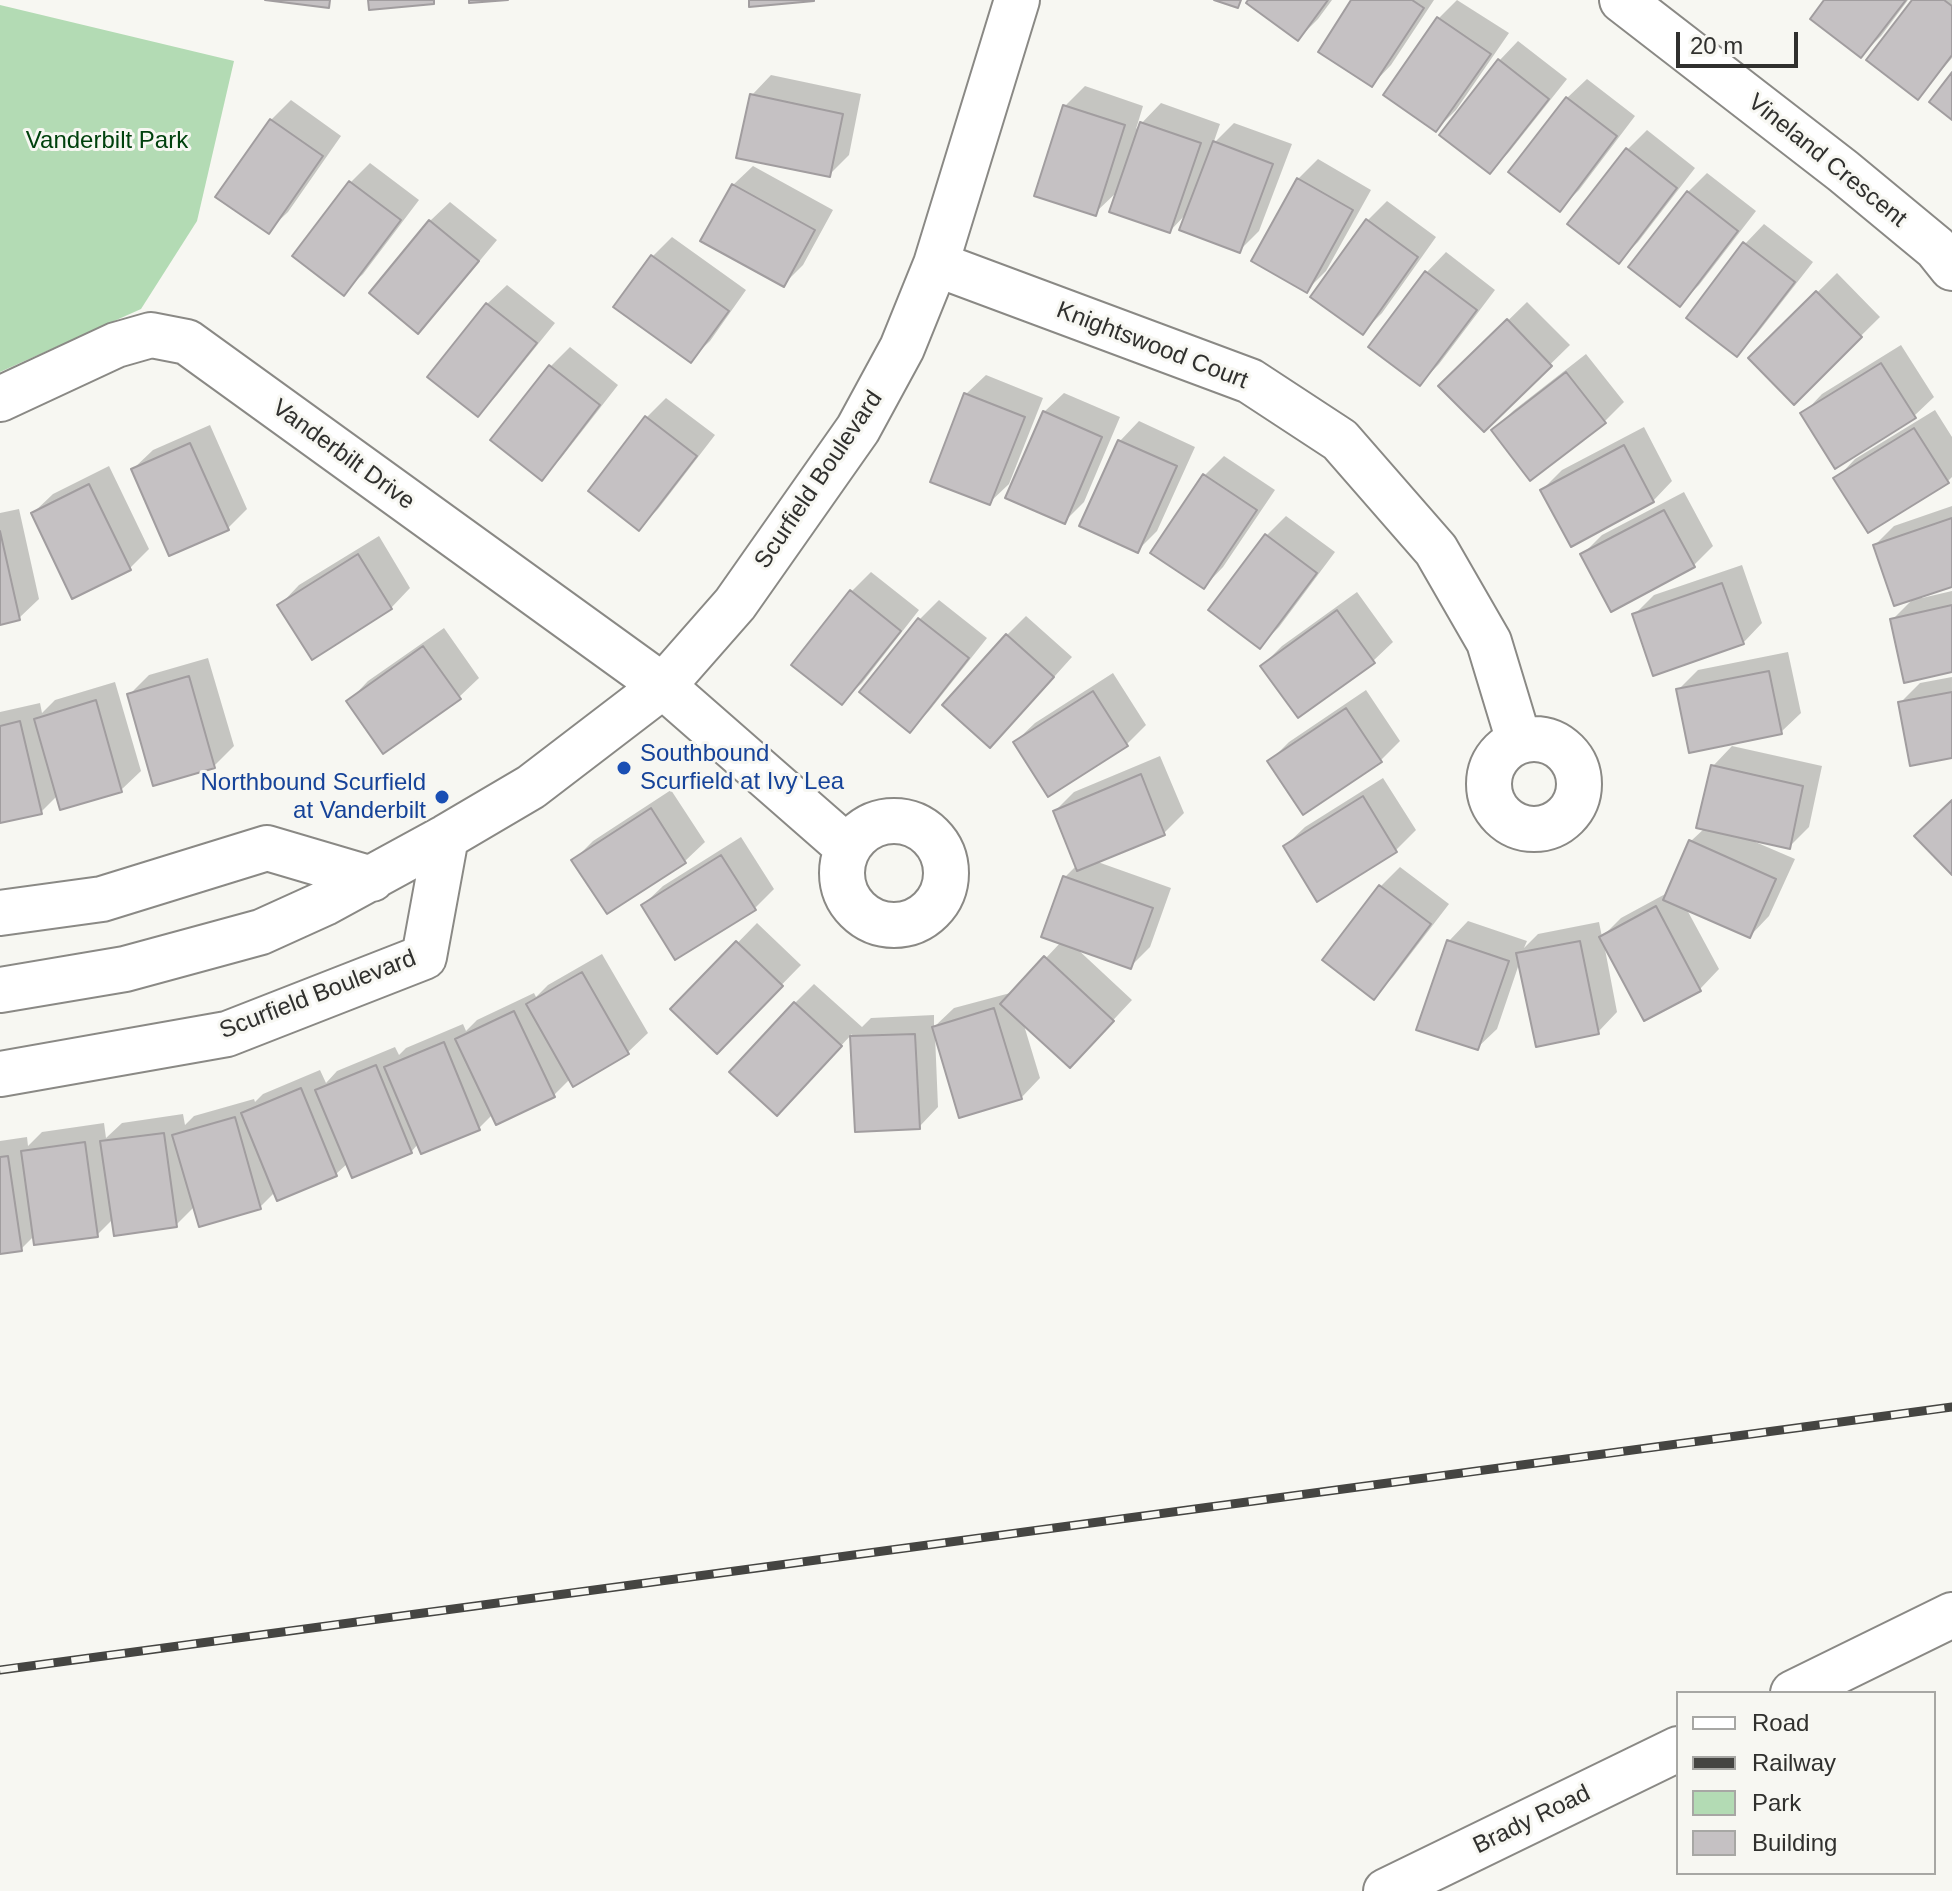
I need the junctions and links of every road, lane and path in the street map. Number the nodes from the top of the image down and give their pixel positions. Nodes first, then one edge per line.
1 (1017, 0) edge
2 (1622, 0) edge
3 (936, 264) junction
4 (1952, 268) edge
5 (0, 399) edge
6 (663, 686) junction
7 (1519, 741) dead end
8 (446, 837) junction
9 (848, 848) dead end
10 (372, 879) junction
11 (0, 913) edge
12 (0, 990) edge
13 (0, 1074) edge
14 (1952, 1615) edge
15 (1797, 1691) edge
16 (1676, 1750) edge
17 (1386, 1891) edge

1 - 3 street, Scurfield Boulevard
2 - 4 street, Vineland Crescent
3 - 6 street, Scurfield Boulevard
3 - 7 street, Knightswood Court
5 - 6 street, Vanderbilt Drive
6 - 8 street, Scurfield Boulevard
6 - 9 street, Vanderbilt Drive
8 - 10 street, Scurfield Boulevard
8 - 13 street, Scurfield Boulevard
10 - 11 street
10 - 12 street, Scurfield Boulevard
14 - 15 street
16 - 17 street, Brady Road

